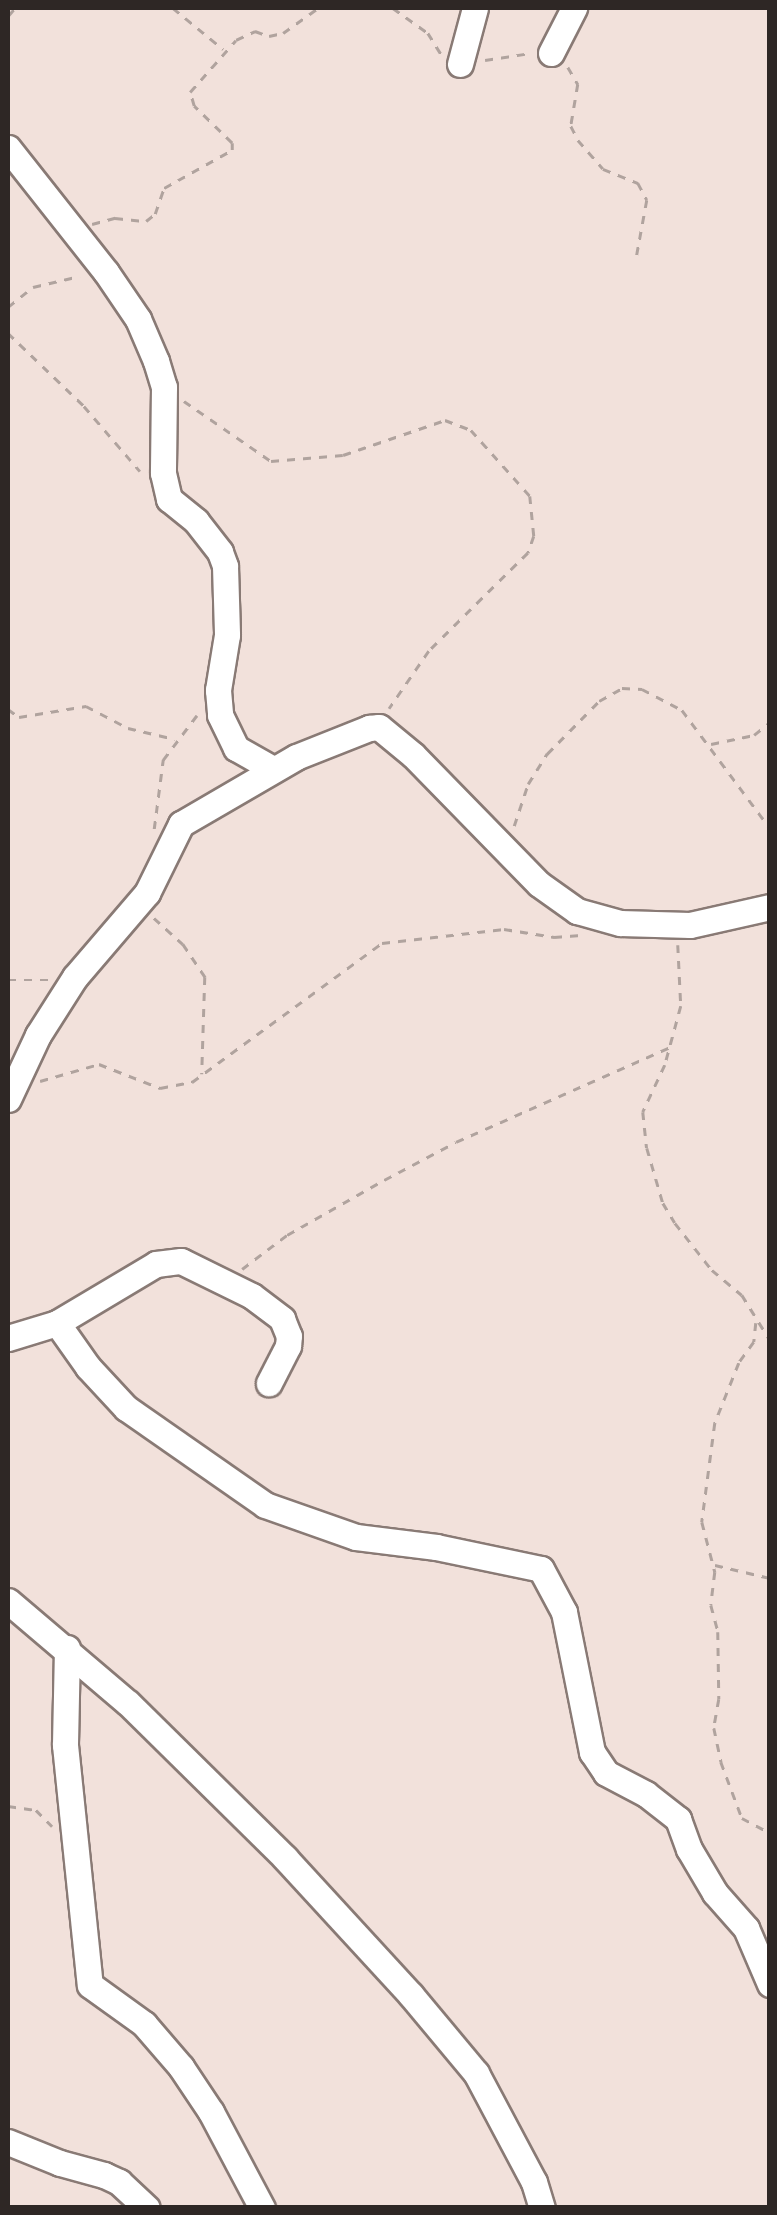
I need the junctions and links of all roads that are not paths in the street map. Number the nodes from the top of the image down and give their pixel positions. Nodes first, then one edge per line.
1 (475, 8) edge
2 (574, 8) edge
3 (551, 52) road end
4 (460, 64) road end
5 (8, 148) edge
6 (273, 769) junction
7 (770, 907) edge
8 (12, 1091) edge
9 (58, 1323) junction
10 (8, 1338) edge
11 (269, 1383) dead end
12 (8, 1601) edge
13 (67, 1648) junction
14 (770, 1984) edge
15 (8, 2142) edge
16 (147, 2208) edge
17 (262, 2208) edge
18 (542, 2208) edge

1 - 4 street
2 - 3 street
5 - 6 street
6 - 7 street
6 - 8 street
9 - 10 street
9 - 11 street
9 - 14 street
12 - 13 street
13 - 17 street
13 - 18 street
15 - 16 street

